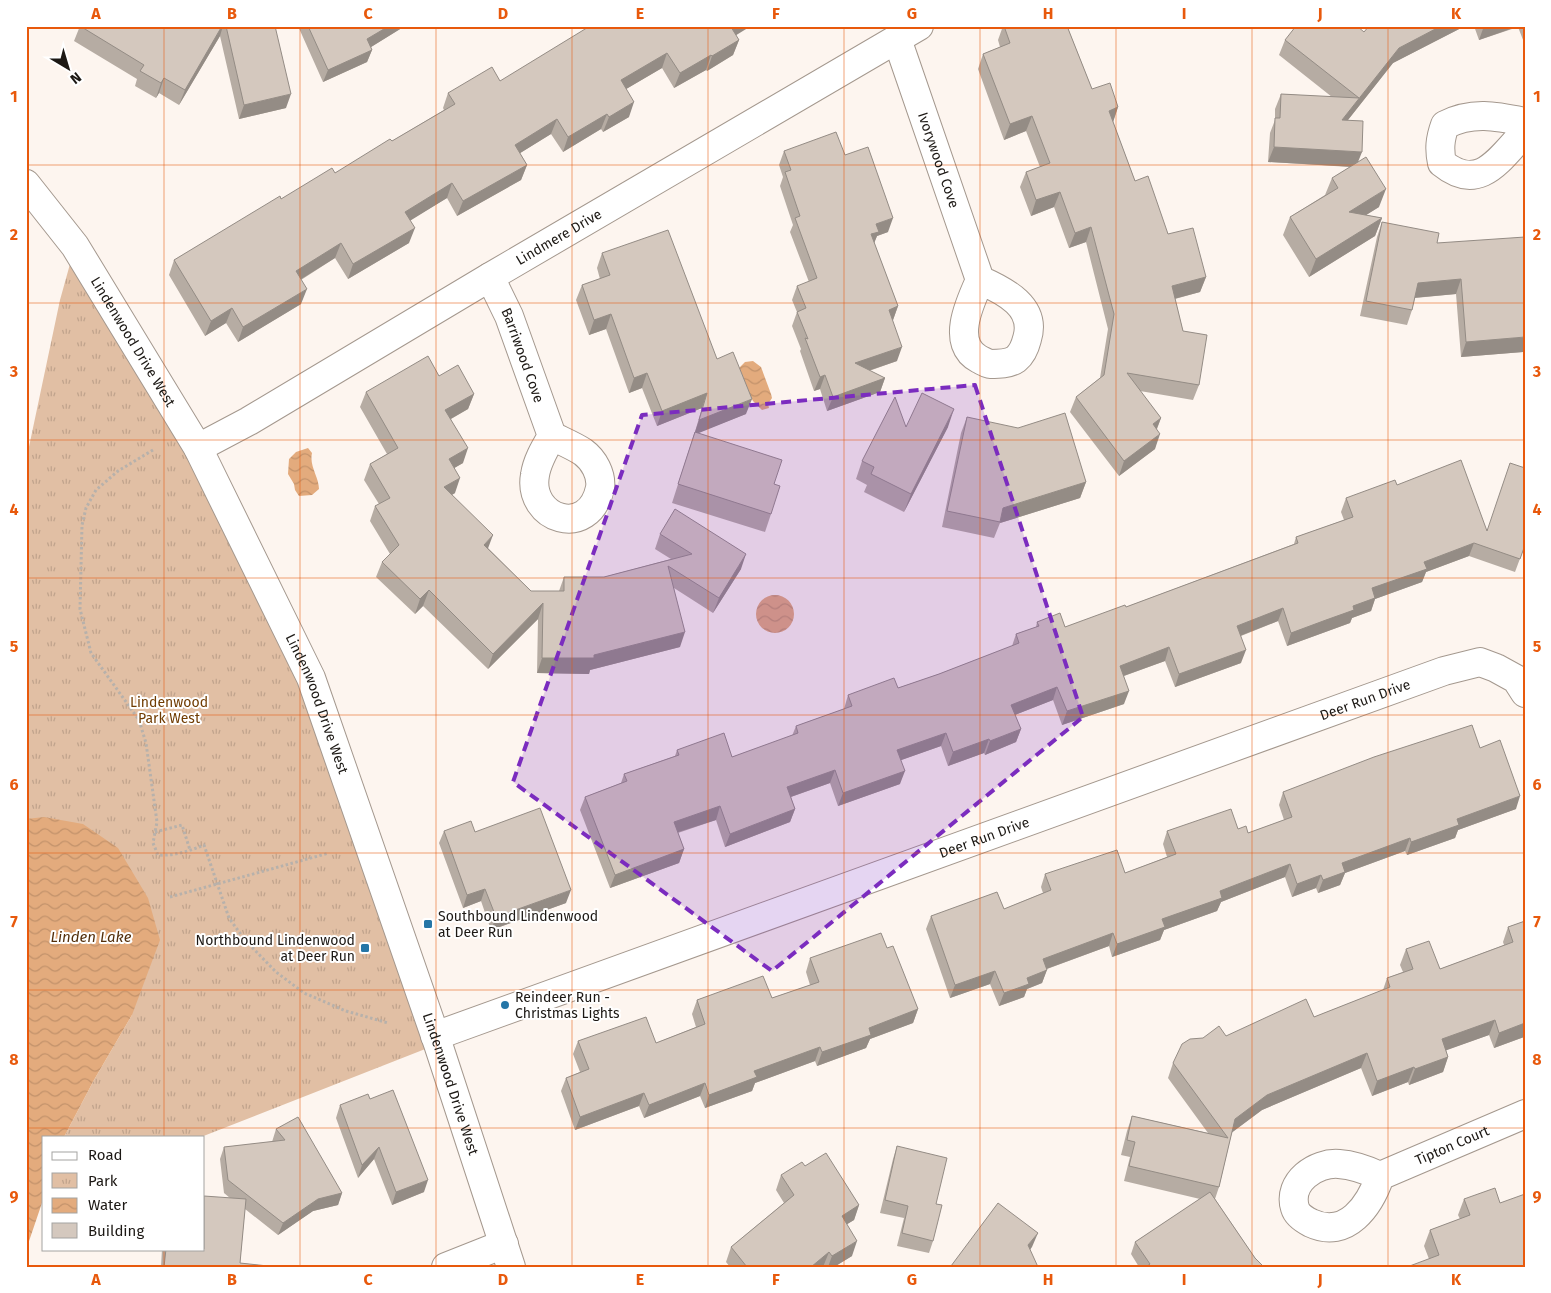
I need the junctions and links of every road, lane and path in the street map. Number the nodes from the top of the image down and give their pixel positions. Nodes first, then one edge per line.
1 (908, 33) edge
2 (1525, 122) edge
3 (1525, 132) edge
4 (26, 184) edge
5 (490, 276) junction
6 (980, 280) dead end
7 (552, 436) dead end
8 (198, 448) junction
9 (153, 450) dead end
10 (1525, 693) edge
11 (155, 832) junction
12 (190, 850) junction
13 (329, 853) dead end
14 (217, 884) junction
15 (170, 897) dead end
16 (388, 1023) dead end
17 (435, 1036) junction
18 (1525, 1114) edge
19 (1380, 1176) dead end
20 (508, 1255) edge
21 (446, 1267) edge

1 - 5 street, Lindmere Drive
1 - 6 street, Ivorywood Cove
2 - 3 street
4 - 8 street, Lindenwood Drive West
5 - 7 street, Barriwood Cove
5 - 8 street, Lindmere Drive
8 - 17 street, Lindenwood Drive West
9 - 11 path
10 - 17 street, Deer Run Drive
11 - 12 path
11 - 12 path
12 - 14 path
13 - 14 path
14 - 15 path
14 - 16 path
17 - 20 street, Lindenwood Drive West
18 - 19 street, Tipton Court
20 - 21 street

